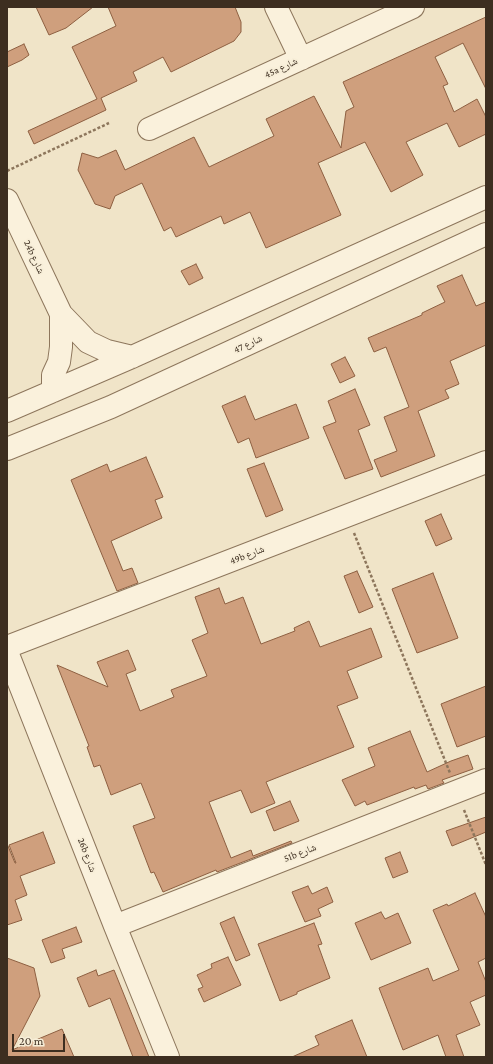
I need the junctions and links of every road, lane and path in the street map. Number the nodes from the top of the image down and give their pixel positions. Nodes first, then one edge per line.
1 (276, 7) edge
2 (413, 7) edge
3 (301, 59) junction
4 (109, 123) dead end
5 (148, 129) dead end
6 (7, 171) edge
7 (486, 197) edge
8 (7, 200) edge
9 (486, 234) edge
10 (61, 314) junction
11 (132, 357) junction
12 (53, 391) junction
13 (7, 410) edge
14 (7, 449) edge
15 (486, 462) edge
16 (347, 516) junction
17 (7, 647) edge
18 (7, 652) edge
19 (486, 780) edge
20 (457, 792) junction
21 (486, 865) edge
22 (115, 926) junction
23 (168, 1057) edge

1 - 3 street
2 - 3 street, 45a شارع
3 - 5 street, 45a شارع
4 - 6 path
7 - 11 street
8 - 10 street, 24b شارع
9 - 14 street, شارع 47
10 - 11 street, 24b شارع
10 - 12 street, 24b شارع
11 - 12 street
12 - 13 street
15 - 16 street, 49b شارع
16 - 17 street, 49b شارع
16 - 20 path
18 - 22 street, 26b شارع
19 - 20 street, 51b شارع
20 - 21 path
20 - 22 street, 51b شارع
22 - 23 street, 26b شارع

